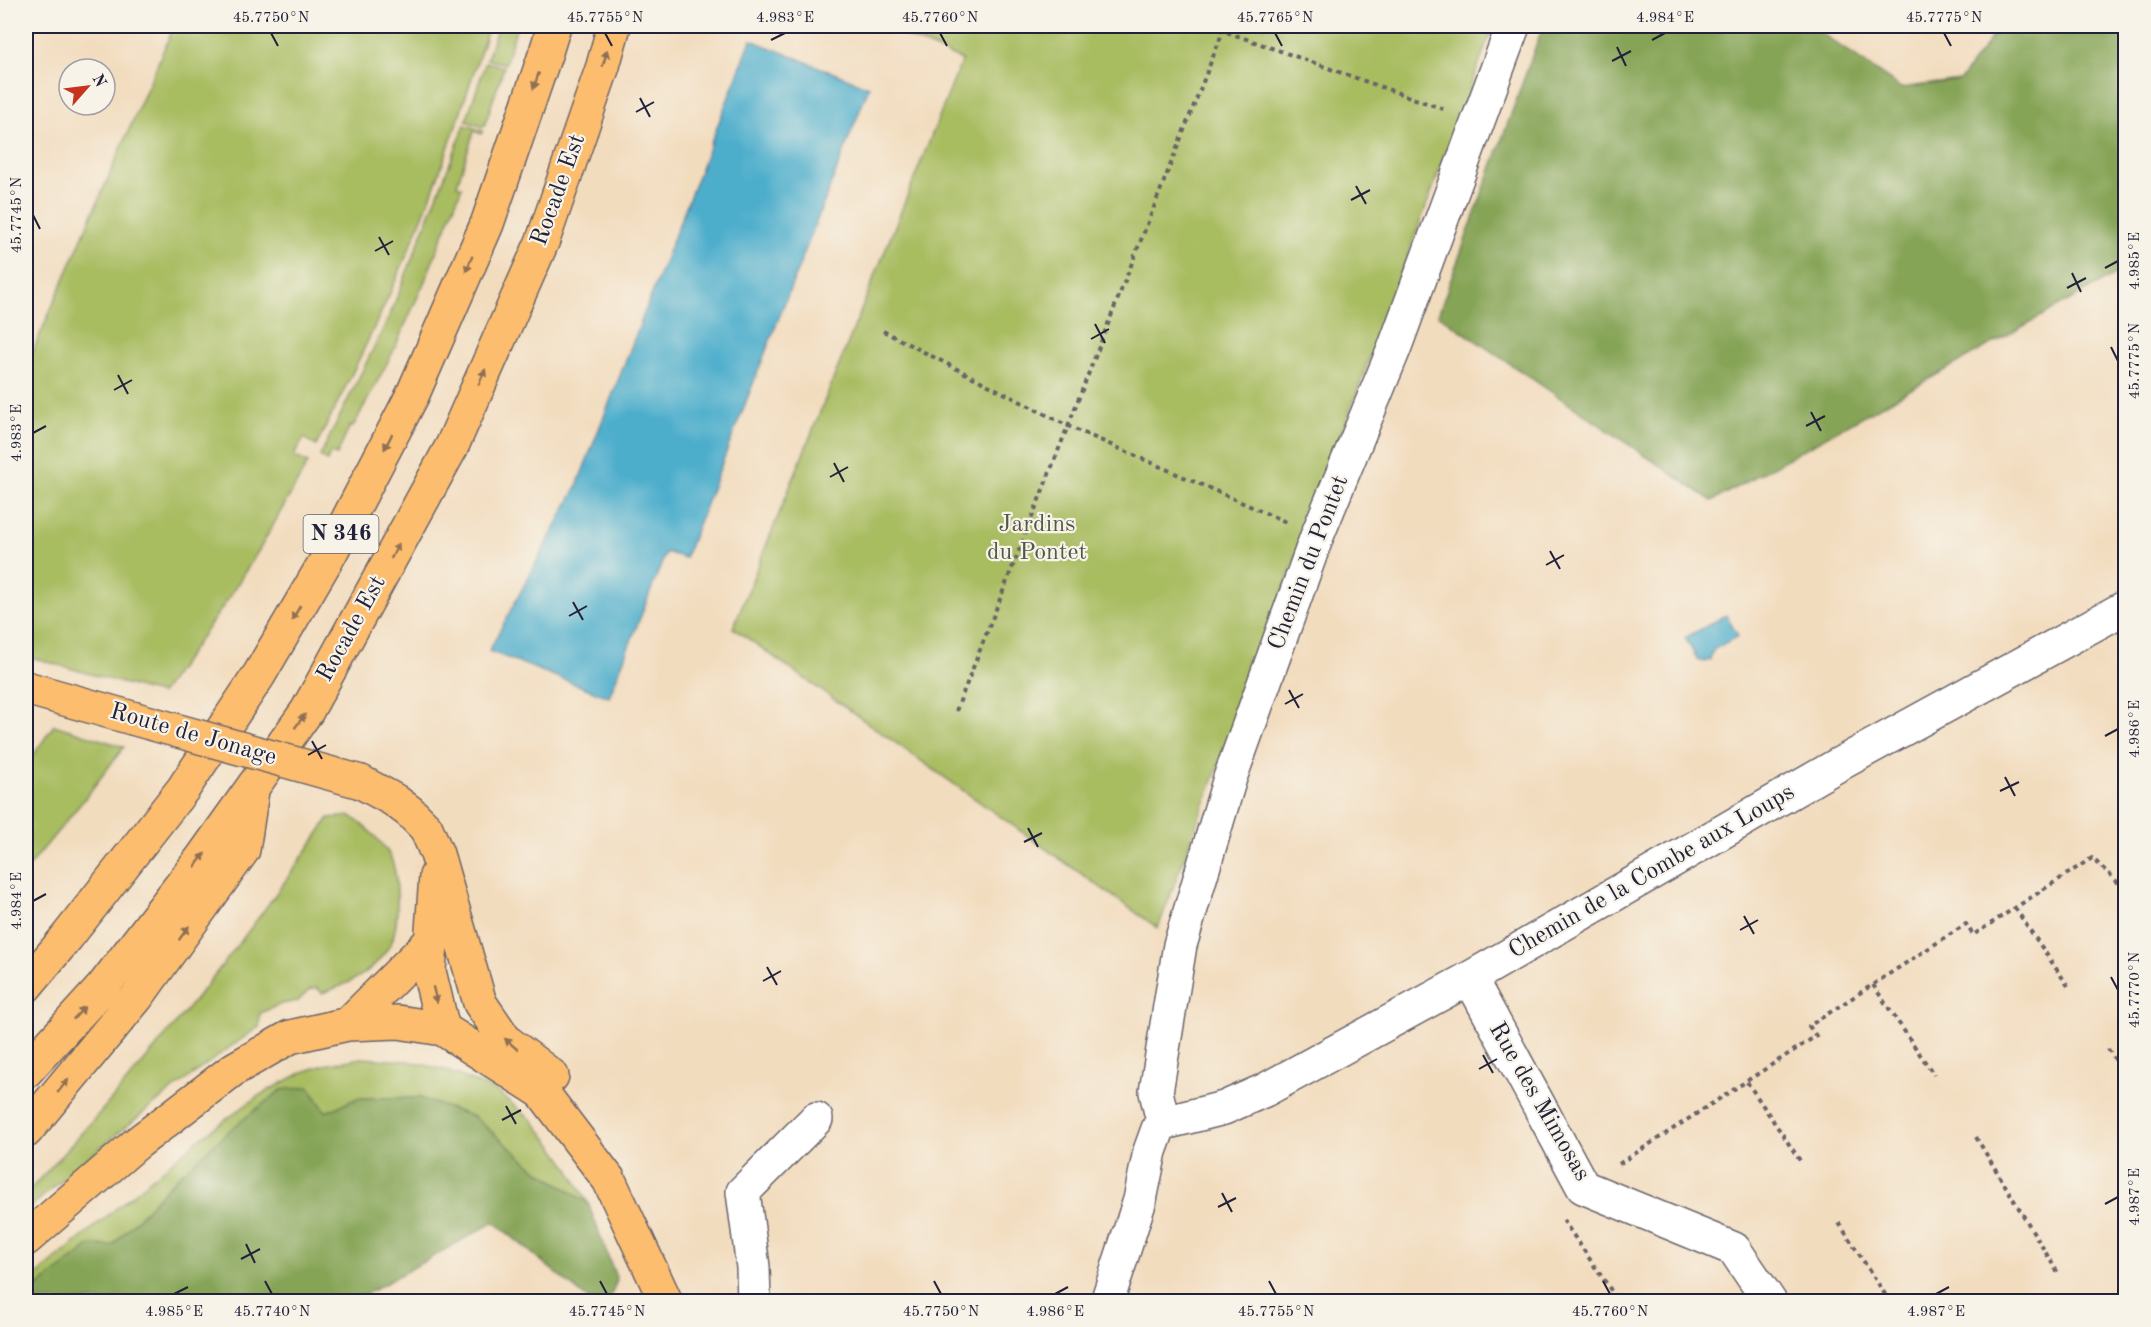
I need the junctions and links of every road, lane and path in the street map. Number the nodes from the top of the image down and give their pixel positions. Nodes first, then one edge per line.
1 (554, 26) edge
2 (614, 26) edge
3 (1210, 26) edge
4 (1226, 26) edge
5 (1513, 26) edge
6 (1223, 32) junction
7 (1476, 121) junction
8 (883, 331) dead end
9 (1068, 426) junction
10 (1317, 536) junction
11 (2126, 607) edge
12 (26, 688) edge
13 (956, 711) dead end
14 (252, 785) junction
15 (437, 854) junction
16 (2126, 890) edge
17 (2015, 908) junction
18 (431, 941) junction
19 (1470, 978) junction
20 (26, 986) edge
21 (1873, 986) junction
22 (2068, 986) dead end
23 (348, 1024) junction
24 (443, 1029) junction
25 (2108, 1049) dead end
26 (26, 1071) edge
27 (1934, 1075) dead end
28 (2126, 1076) edge
29 (1747, 1082) junction
30 (816, 1119) dead end
31 (1164, 1121) junction
32 (26, 1131) edge
33 (1976, 1137) dead end
34 (1801, 1162) dead end
35 (1583, 1187) junction
36 (1563, 1220) dead end
37 (1839, 1222) dead end
38 (2121, 1231) dead end
39 (2126, 1238) edge
40 (26, 1239) edge
41 (2058, 1273) dead end
42 (666, 1302) edge
43 (754, 1302) edge
44 (1107, 1302) edge
45 (1619, 1302) edge
46 (1770, 1302) edge
47 (1890, 1302) edge

1 -> 20 main road, N 346
14 -> 2 main road, Rocade Est / N 346
3 - 6 path
4 - 6 path
5 - 7 street, Chemin du Pontet
6 - 7 path
6 - 9 path
7 - 10 street, Chemin du Pontet
8 - 9 path
9 - 10 path
9 - 13 path
10 - 31 street, Chemin du Pontet
11 - 19 street, Chemin de la Combe aux Loups
12 - 15 main road, Route de Jonage, bridge
26 -> 14 main road, Rocade Est / N 346
32 -> 14 main road
15 - 18 main road, Route de Jonage
42 -> 15 main road, Route de Jonage
16 - 17 path
17 - 21 path
17 - 22 path
18 - 23 main road
18 -> 24 main road, Route de Jonage
19 - 31 street, Chemin de la Combe aux Loups
19 - 35 street, Rue des Mimosas
21 - 27 path
21 - 29 path
23 - 24 main road
23 - 40 main road
24 - 42 main road
25 - 28 path
29 - 34 path
29 - 35 path
30 - 43 street
31 - 44 street
33 - 41 path
35 - 46 street, Rue des Mimosas
36 - 45 path
37 - 47 path
38 - 39 path

